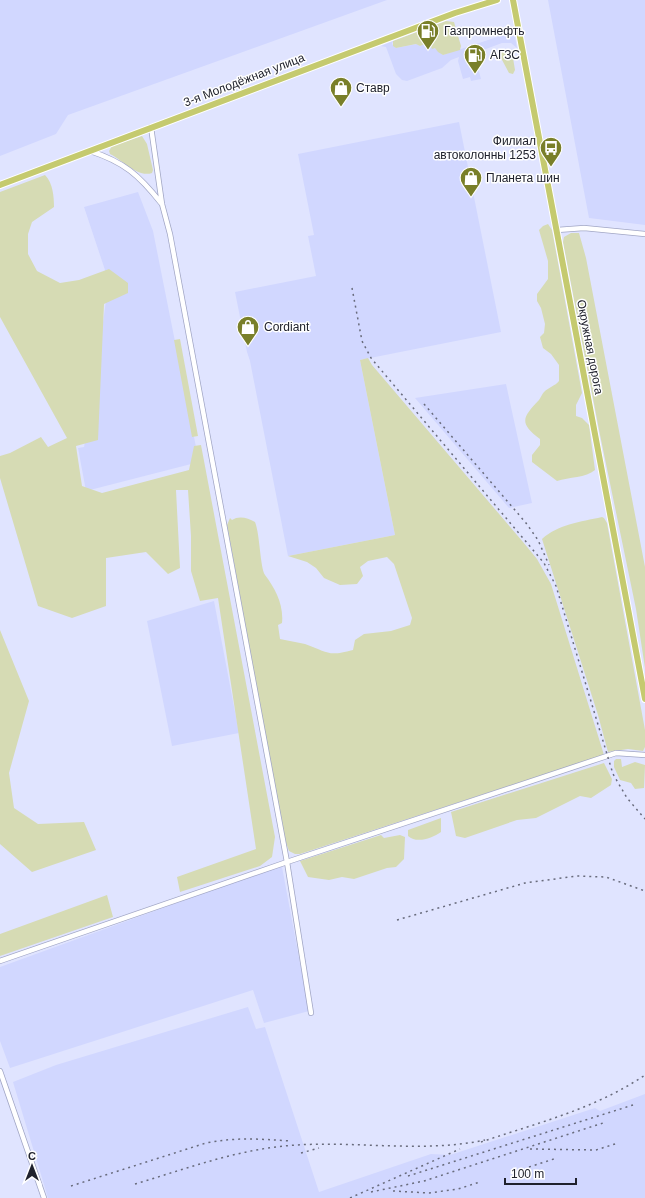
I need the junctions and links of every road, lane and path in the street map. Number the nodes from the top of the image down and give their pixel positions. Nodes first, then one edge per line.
1 (497, 0) edge
2 (513, 0) edge
3 (151, 127) junction
4 (89, 150) junction
5 (0, 185) edge
6 (162, 204) junction
7 (557, 230) junction
8 (645, 234) edge
9 (645, 699) edge
10 (645, 755) edge
11 (287, 862) junction
12 (0, 961) edge
13 (312, 1013) dead end
14 (0, 1071) edge
15 (44, 1198) edge

1 - 3 main road, 3-я Молодёжная улица
2 - 7 main road, Окружная дорога
3 - 4 main road, 3-я Молодёжная улица
3 - 6 street
4 - 5 main road, 3-я Молодёжная улица
4 - 6 street
6 - 11 street
7 - 8 street
7 - 9 main road, Окружная дорога
10 - 11 street
11 - 12 street
11 - 13 street
14 - 15 street

